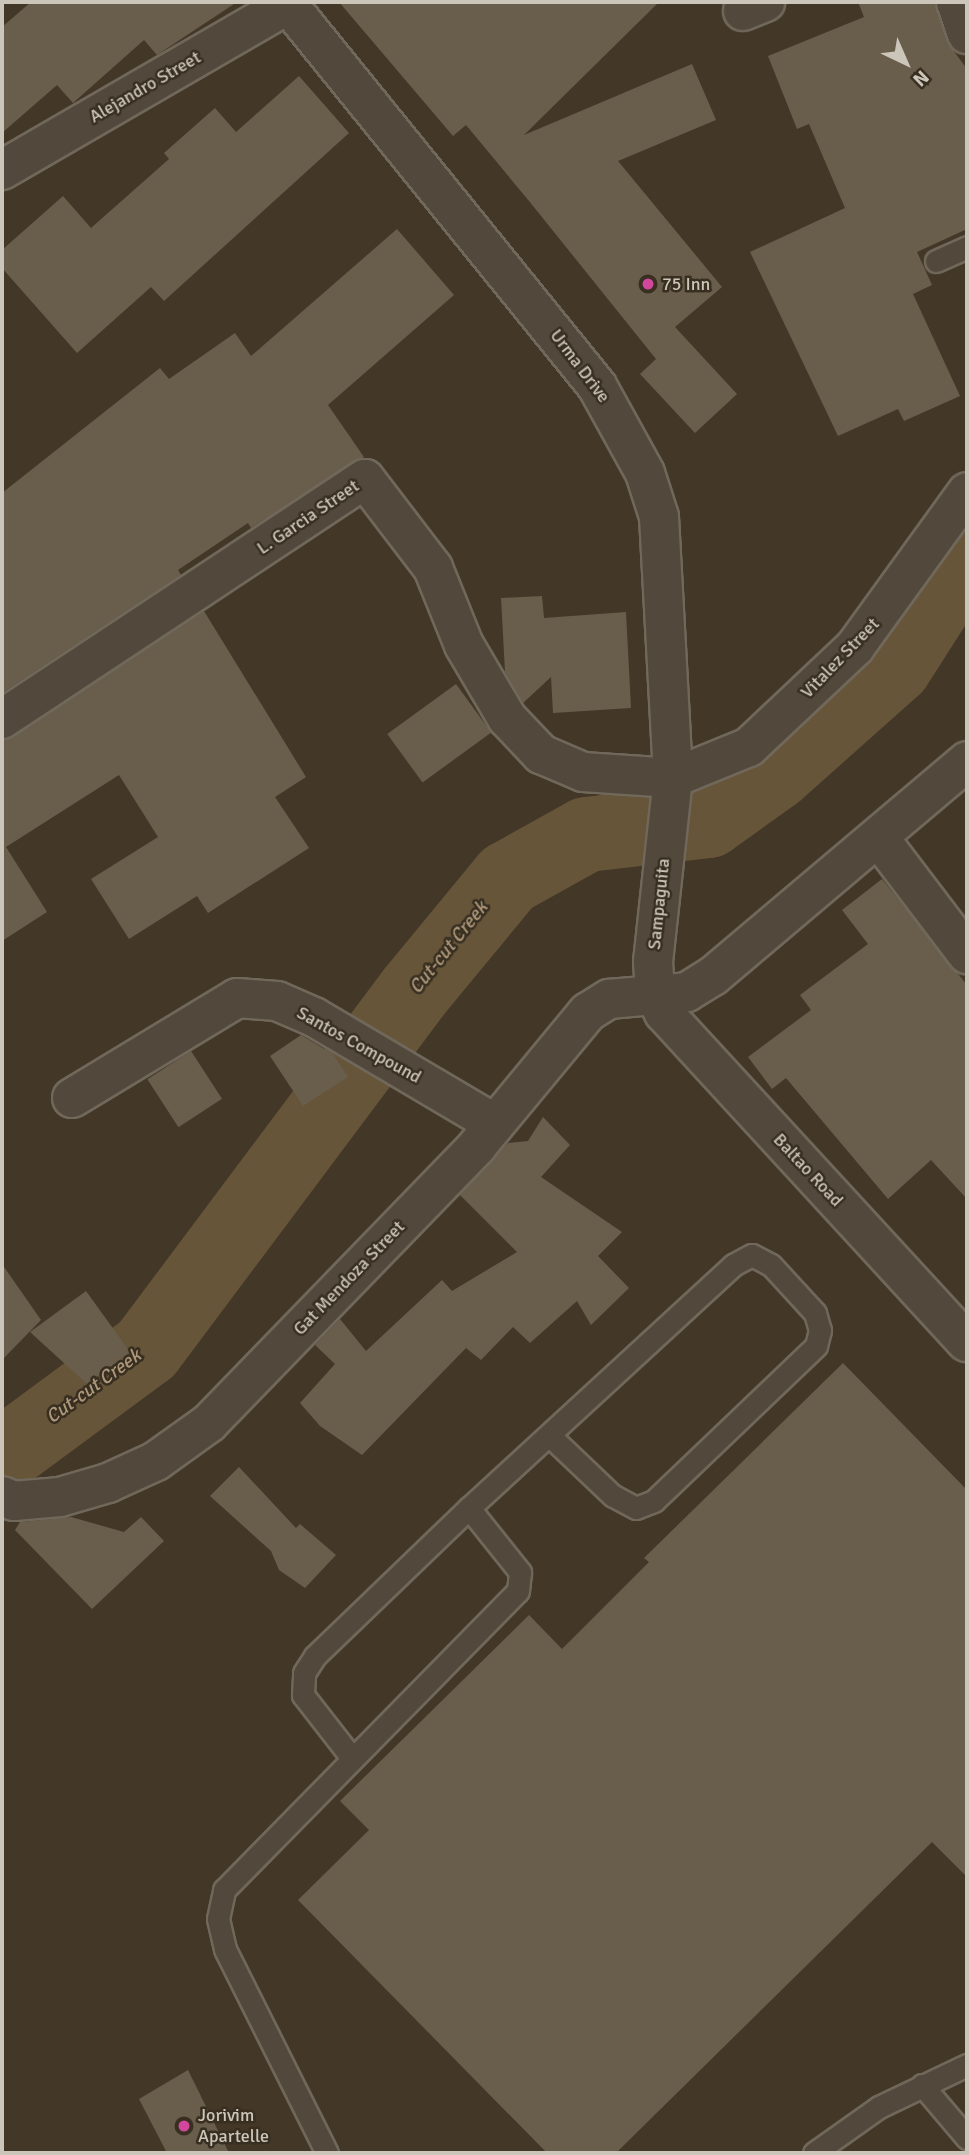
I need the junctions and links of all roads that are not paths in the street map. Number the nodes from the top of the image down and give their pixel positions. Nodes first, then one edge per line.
1 (956, 2) edge
2 (287, 3) edge
3 (967, 34) edge
4 (2, 170) edge
5 (967, 247) edge
6 (936, 261) dead end
7 (967, 492) edge
8 (2, 719) edge
9 (967, 761) edge
10 (671, 796) junction
11 (879, 838) junction
12 (967, 954) edge
13 (655, 994) junction
14 (72, 1098) dead end
15 (495, 1124) junction
16 (967, 1342) edge
17 (549, 1435) junction
18 (2, 1496) edge
19 (469, 1508) junction
20 (352, 1758) junction
21 (967, 2065) edge
22 (922, 2085) junction
23 (967, 2138) edge
24 (327, 2153) edge
25 (814, 2153) edge

1 - 3 street
2 - 4 street, Alejandro Street
2 - 10 street, Urma Drive
5 - 6 lane
7 - 10 street, Vitalez Street
8 - 10 street, L. Garcia Street
9 - 11 street
10 - 13 street, Sampaguita
11 - 12 street
11 - 13 street
13 - 15 street, Gat Mendoza Street
13 - 16 street, Baltao Road
14 - 15 street, Santos Compound
15 - 18 street, Gat Mendoza Street
17 - 17 lane
17 - 19 lane
19 - 20 lane
19 - 20 lane
20 - 24 lane
21 - 22 lane
22 - 23 lane
22 - 25 lane

